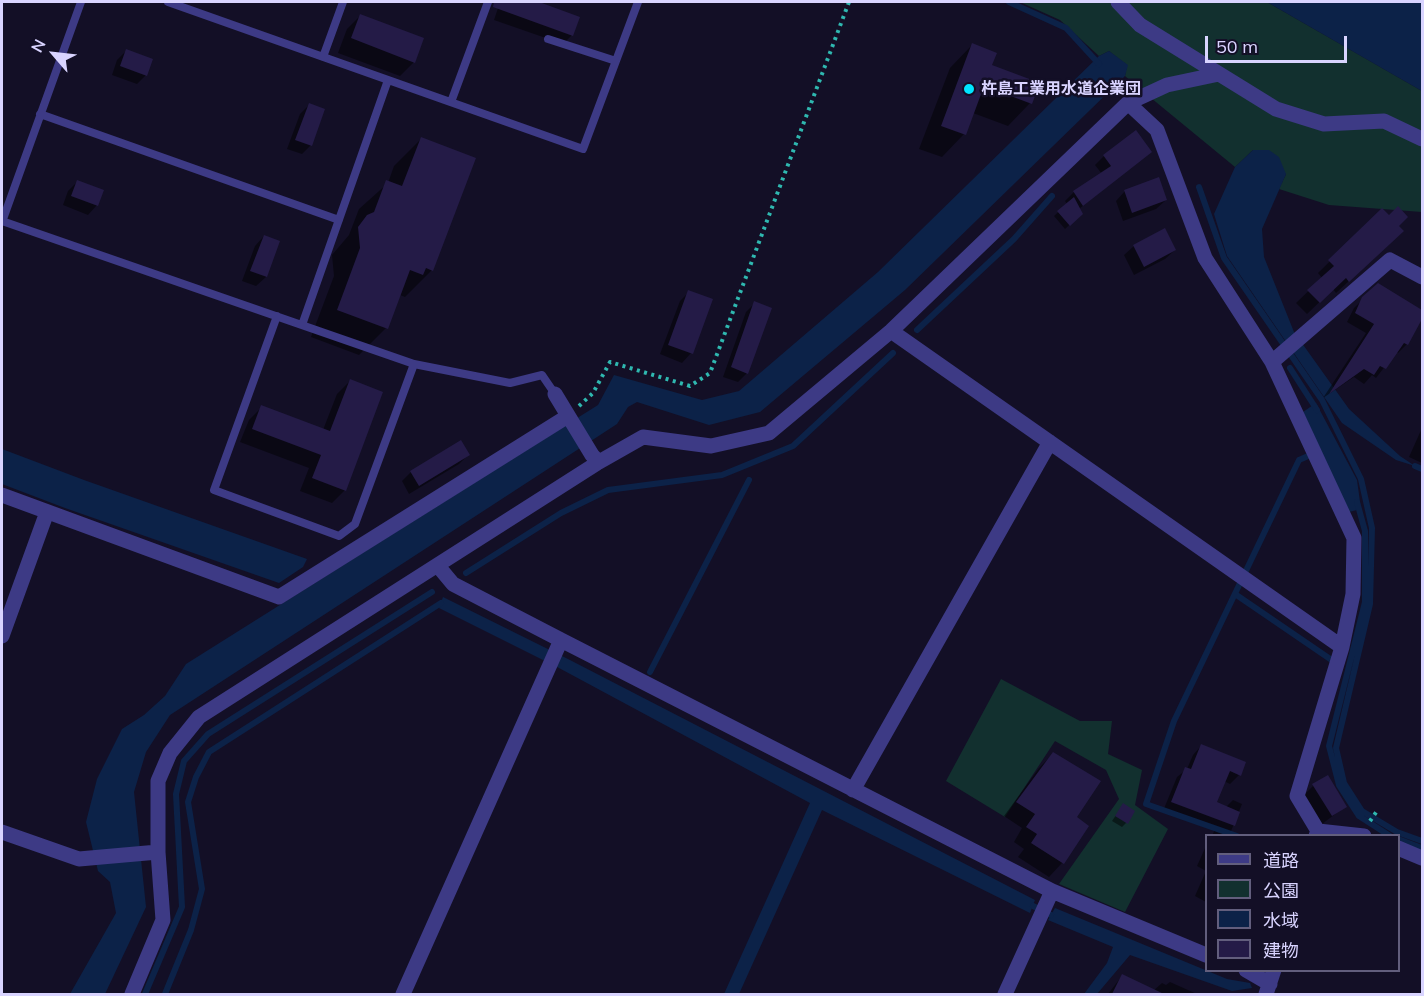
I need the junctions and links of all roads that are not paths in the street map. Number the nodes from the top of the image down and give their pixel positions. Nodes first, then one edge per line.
1 (81, 2) edge
2 (168, 2) edge
3 (343, 2) edge
4 (488, 2) edge
5 (638, 2) edge
6 (1118, 2) edge
7 (548, 39) dead end
8 (323, 57) junction
9 (616, 61) junction
10 (1219, 74) junction
11 (388, 80) junction
12 (451, 102) junction
13 (1128, 103) junction
14 (40, 114) junction
15 (1422, 139) edge
16 (339, 220) junction
17 (2, 222) edge
18 (1422, 277) edge
19 (277, 316) junction
20 (302, 325) junction
21 (891, 332) junction
22 (1278, 357) junction
23 (414, 364) junction
24 (555, 394) joint
25 (568, 417) junction
26 (1050, 442) junction
27 (595, 458) junction
28 (2, 495) edge
29 (47, 512) junction
30 (438, 566) junction
31 (2, 636) edge
32 (560, 644) junction
33 (1340, 652) junction
34 (853, 790) junction
35 (2, 832) edge
36 (1317, 833) edge
37 (1333, 834) edge
38 (1400, 850) edge
39 (158, 852) junction
40 (1422, 858) edge
41 (1049, 897) junction
42 (1205, 955) edge
43 (1249, 972) edge
44 (1270, 983) edge
45 (132, 994) edge
46 (402, 994) edge
47 (1005, 994) edge

1 - 14 lane
2 - 8 lane
3 - 8 lane
4 - 12 lane
5 - 9 lane
6 - 10 street
7 - 9 lane
8 - 11 lane
9 - 12 lane
10 - 13 street
10 - 15 street
11 - 12 lane
11 - 16 lane
13 - 21 street
13 - 22 street
14 - 16 lane
14 - 17 lane
16 - 20 lane
17 - 19 lane
18 - 22 street
19 - 20 lane
19 - 23 lane
20 - 23 lane
21 - 26 street
21 - 27 street
22 - 33 street
23 - 24 lane
24 - 25 street
25 - 27 street
25 - 29 street
26 - 33 street
26 - 34 street
27 - 30 street
28 - 29 street
29 - 31 street
30 - 32 street
30 - 39 street
32 - 34 street
32 - 46 street
33 - 36 street
34 - 41 street
35 - 39 street
36 - 37 street
38 - 40 street
39 - 45 street
41 - 42 street
41 - 47 street
43 - 44 street

